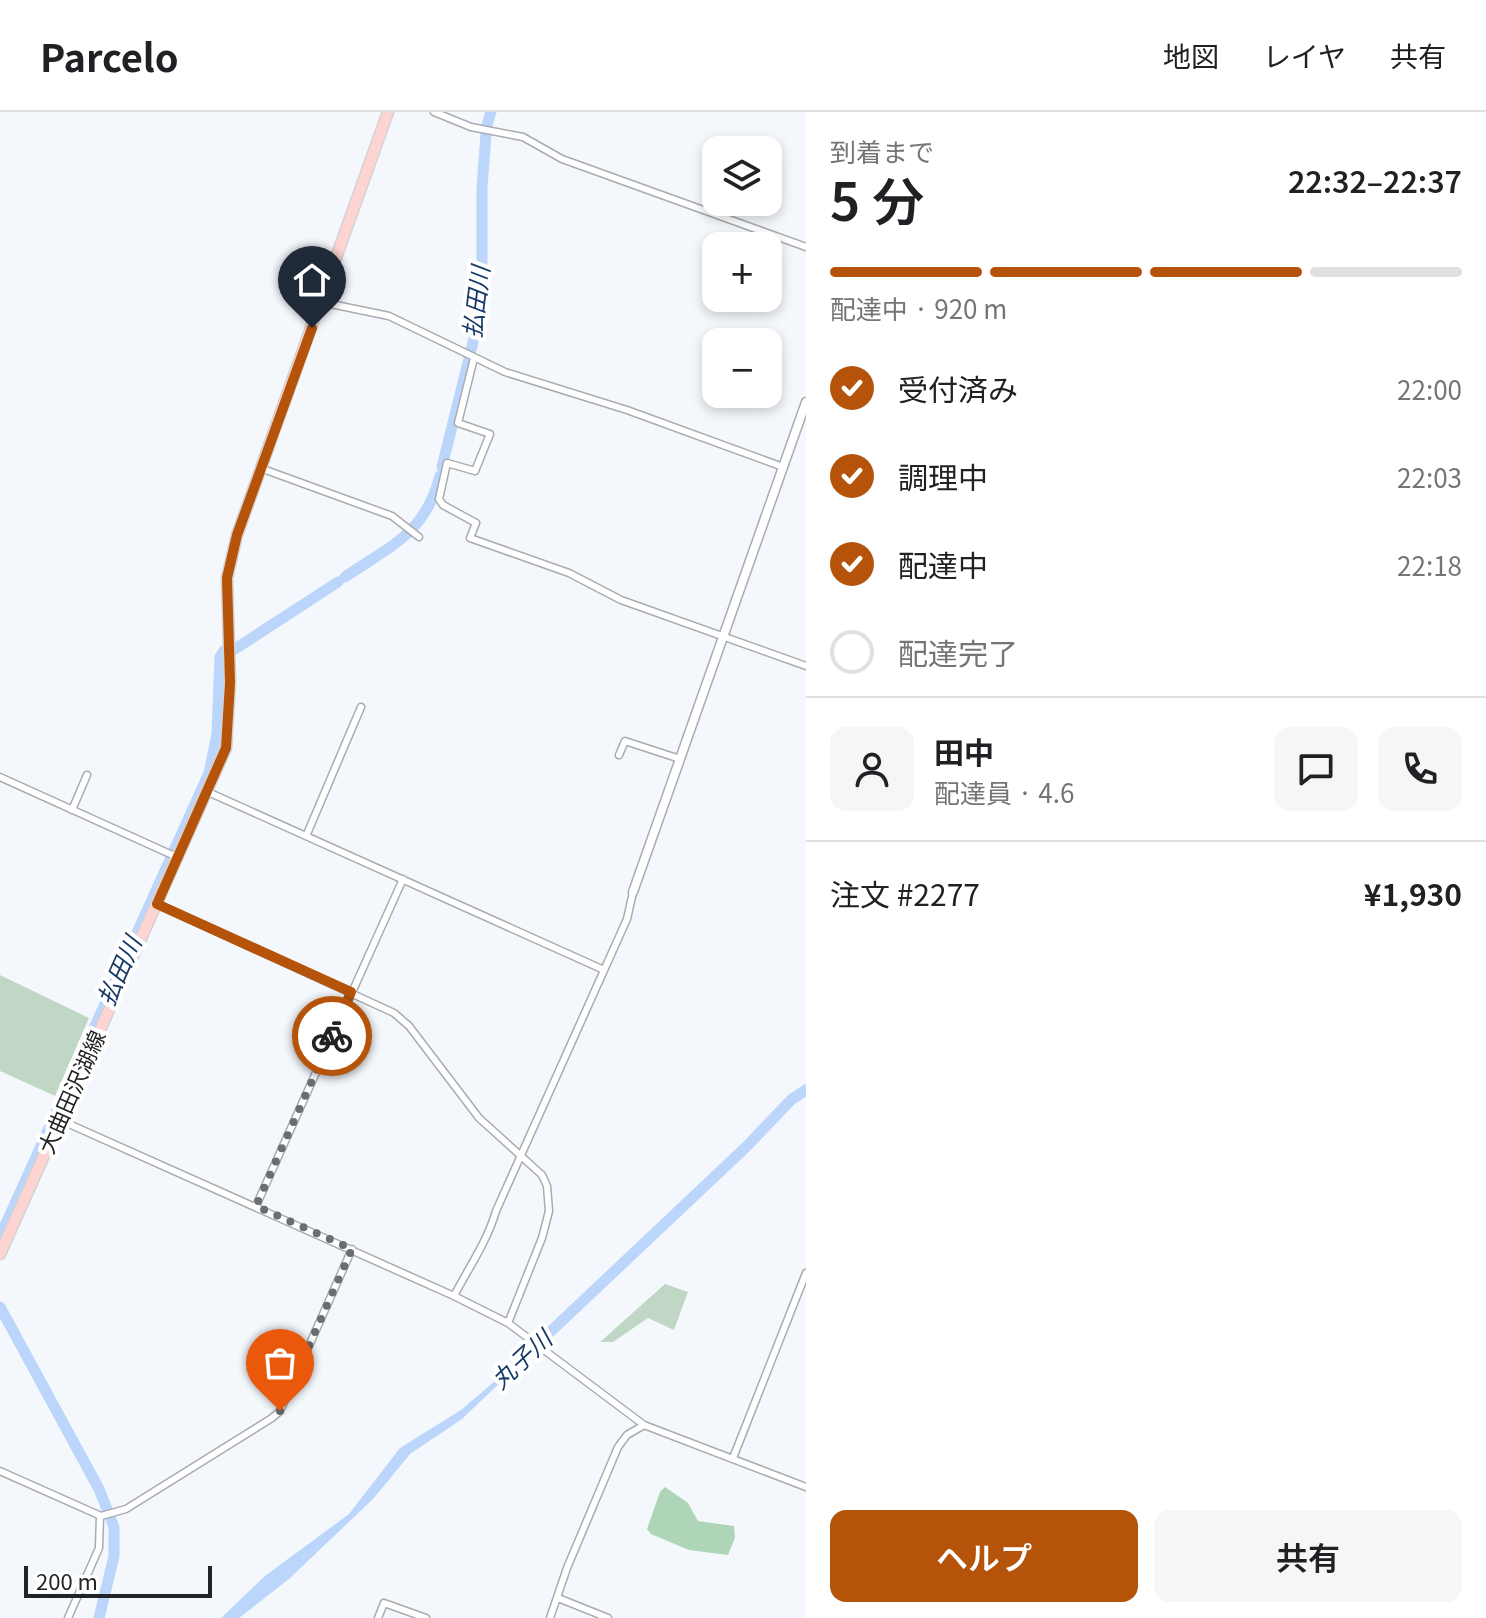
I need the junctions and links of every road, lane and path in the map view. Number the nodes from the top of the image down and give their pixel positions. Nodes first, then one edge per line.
1 (388, 112) edge
2 (434, 112) edge
3 (806, 247) edge
4 (321, 302) junction
5 (474, 358) junction
6 (806, 402) edge
7 (783, 467) junction
8 (263, 469) junction
9 (419, 537) dead end
10 (724, 637) junction
11 (806, 666) edge
12 (361, 707) dead end
13 (619, 755) dead end
14 (680, 759) junction
15 (87, 775) dead end
16 (0, 777) edge
17 (208, 792) junction
18 (72, 810) junction
19 (307, 834) junction
20 (179, 858) junction
21 (403, 879) junction
22 (633, 892) joint
23 (157, 904) junction
24 (604, 970) junction
25 (351, 992) junction
26 (60, 1120) junction
27 (521, 1154) junction
28 (256, 1206) junction
29 (352, 1249) junction
30 (0, 1254) edge
31 (806, 1273) edge
32 (454, 1296) junction
33 (509, 1324) junction
34 (644, 1425) junction
35 (733, 1458) junction
36 (0, 1471) edge
37 (806, 1487) edge
38 (100, 1516) junction
39 (558, 1598) junction
40 (68, 1618) edge
41 (378, 1618) edge
42 (426, 1618) edge
43 (550, 1618) edge
44 (608, 1618) edge

1 - 4 main road, 大曲田沢湖線
2 - 3 street
4 - 5 street
4 - 8 main road, 大曲田沢湖線
5 - 7 street
5 - 10 street
6 - 7 street
7 - 10 street
8 - 9 street
8 - 17 main road, 大曲田沢湖線
10 - 11 street
10 - 14 street
12 - 19 street
13 - 14 street
14 - 22 street
15 - 18 street
16 - 18 street
17 - 19 street
17 - 20 main road, 大曲田沢湖線
18 - 20 street
19 - 21 street
20 - 23 main road, 大曲田沢湖線
21 - 24 street
21 - 25 street
22 - 24 street
23 - 25 street
23 - 26 main road, 大曲田沢湖線
24 - 27 street
25 - 27 street
25 - 28 street
26 - 28 street
26 - 30 main road, 大曲田沢湖線
27 - 32 street
27 - 33 street
28 - 29 street
29 - 32 street
29 - 38 street
31 - 35 street
32 - 33 street
33 - 34 street
34 - 35 street
34 - 39 street
35 - 37 street
36 - 38 street
38 - 40 street
39 - 43 street
39 - 44 street
41 - 42 street

